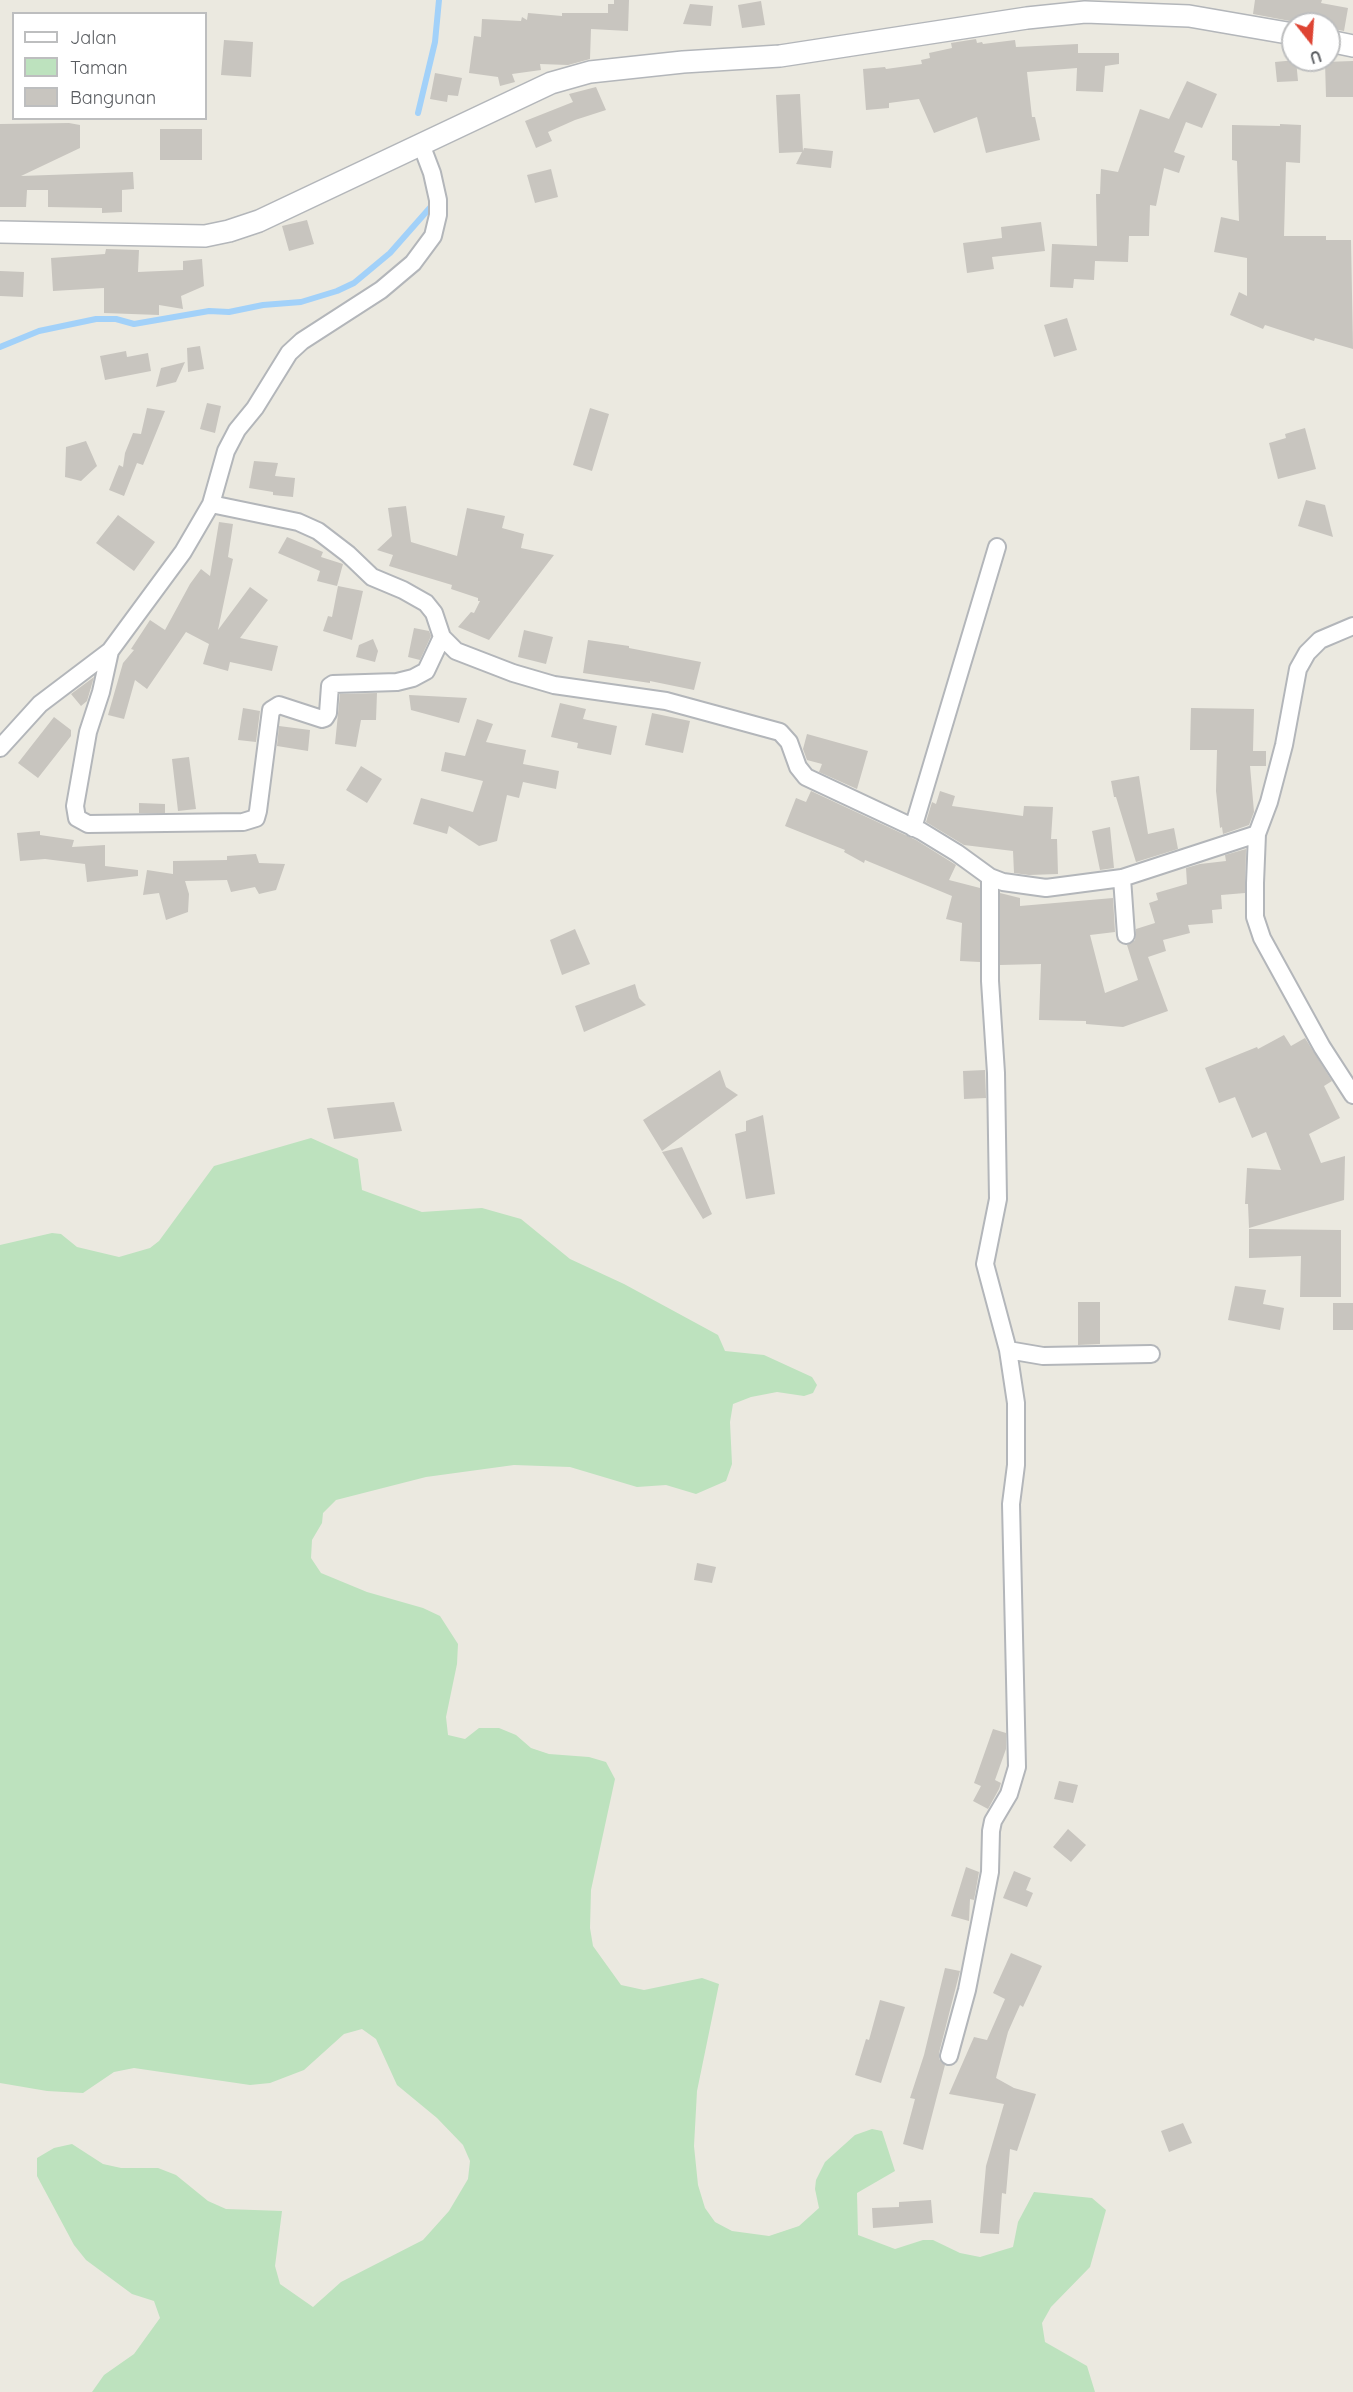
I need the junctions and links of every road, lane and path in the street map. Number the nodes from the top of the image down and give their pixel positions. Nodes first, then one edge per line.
1 (1281, 32) edge
2 (413, 148) junction
3 (0, 232) edge
4 (211, 504) junction
5 (997, 547) dead end
6 (1353, 626) edge
7 (442, 637) junction
8 (110, 651) junction
9 (0, 748) edge
10 (913, 828) junction
11 (1257, 834) junction
12 (990, 877) junction
13 (1122, 878) junction
14 (1126, 935) dead end
15 (1353, 1095) edge
16 (1008, 1350) junction
17 (1151, 1354) dead end
18 (949, 2056) dead end

1 - 2 street
2 - 3 street
2 - 4 street
4 - 7 street
4 - 8 street
5 - 10 street
6 - 11 street
7 - 8 street
7 - 10 street
8 - 9 street
10 - 12 street
11 - 13 street
11 - 15 street
12 - 13 street
12 - 16 street
13 - 14 street
16 - 17 street
16 - 18 street

